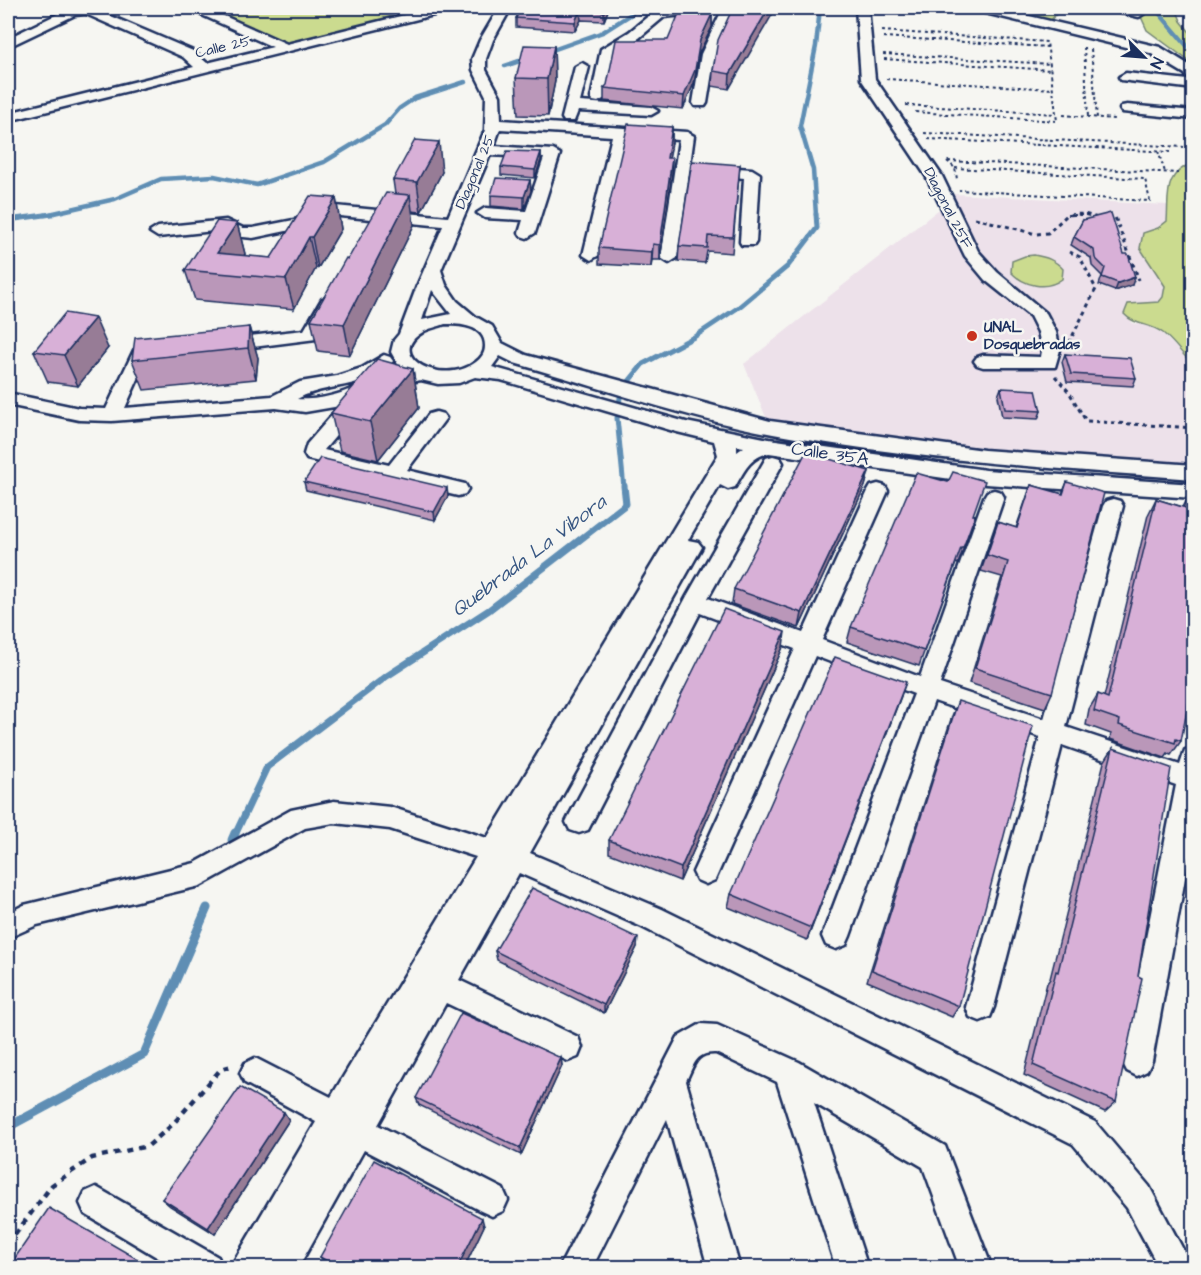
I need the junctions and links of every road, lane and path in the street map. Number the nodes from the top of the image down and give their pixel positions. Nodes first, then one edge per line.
1 (197, 8) edge
2 (446, 8) edge
3 (505, 8) edge
4 (636, 8) edge
5 (714, 8) edge
6 (729, 8) edge
7 (862, 8) edge
8 (988, 8) edge
9 (1117, 8) edge
10 (661, 13) junction
11 (1139, 13) dead end
12 (881, 21) dead end
13 (882, 31) junction
14 (882, 37) junction
15 (8, 43) edge
16 (1048, 47) junction
17 (1083, 47) dead end
18 (1091, 48) dead end
19 (288, 49) junction
20 (884, 54) junction
21 (1050, 64) junction
22 (201, 65) junction
23 (1084, 66) junction
24 (582, 67) dead end
25 (1093, 67) junction
26 (884, 69) dead end
27 (1051, 70) junction
28 (1126, 77) dead end
29 (885, 79) junction
30 (1194, 79) edge
31 (1085, 81) junction
32 (1094, 82) junction
33 (1194, 85) edge
34 (891, 87) dead end
35 (1053, 89) junction
36 (1086, 97) junction
37 (598, 98) dead end
38 (1096, 98) junction
39 (902, 100) dead end
40 (700, 103) dead end
41 (906, 105) junction
42 (573, 106) junction
43 (1127, 109) joint
44 (8, 110) edge
45 (651, 111) edge
46 (1056, 114) junction
47 (1063, 115) dead end
48 (1194, 116) edge
49 (8, 117) edge
50 (1088, 117) junction
51 (1097, 117) junction
52 (494, 124) junction
53 (565, 128) junction
54 (620, 131) junction
55 (925, 139) junction
56 (932, 146) dead end
57 (1184, 147) dead end
58 (486, 150) junction
59 (1158, 151) junction
60 (1170, 152) dead end
61 (955, 168) junction
62 (683, 169) junction
63 (1165, 172) junction
64 (1178, 173) dead end
65 (957, 179) dead end
66 (959, 190) dead end
67 (949, 211) junction
68 (485, 213) dead end
69 (379, 215) junction
70 (282, 216) dead end
71 (533, 216) junction
72 (453, 222) junction
73 (304, 223) junction
74 (226, 225) junction
75 (158, 232) dead end
76 (527, 233) dead end
77 (369, 234) edge
78 (293, 242) edge
79 (748, 242) dead end
80 (1071, 252) dead end
81 (591, 255) dead end
82 (669, 258) dead end
83 (432, 269) junction
84 (1139, 280) dead end
85 (336, 288) edge
86 (470, 321) junction
87 (404, 338) junction
88 (208, 346) edge
89 (495, 346) junction
90 (174, 350) edge
91 (384, 361) junction
92 (983, 361) dead end
93 (1049, 363) junction
94 (475, 371) junction
95 (420, 374) junction
96 (365, 389) junction
97 (8, 399) edge
98 (276, 402) junction
99 (112, 415) junction
100 (436, 418) dead end
101 (1193, 428) edge
102 (722, 437) junction
103 (771, 454) junction
104 (1194, 472) edge
105 (394, 473) junction
106 (458, 489) dead end
107 (879, 491) dead end
108 (1194, 491) edge
109 (994, 498) dead end
110 (1113, 506) dead end
111 (695, 602) junction
112 (808, 645) junction
113 (927, 689) junction
114 (1053, 731) junction
115 (1192, 768) edge
116 (579, 822) dead end
117 (504, 854) junction
118 (706, 872) dead end
119 (8, 926) edge
120 (836, 936) dead end
121 (441, 986) junction
122 (980, 1007) dead end
123 (568, 1047) dead end
124 (1137, 1061) dead end
125 (789, 1072) junction
126 (255, 1073) joint
127 (671, 1079) junction
128 (347, 1124) junction
129 (492, 1200) dead end
130 (96, 1203) dead end
131 (8, 1244) edge
132 (587, 1259) edge
133 (207, 1268) edge
134 (246, 1268) edge
135 (280, 1268) edge
136 (724, 1268) edge
137 (852, 1268) edge
138 (976, 1268) edge
139 (1177, 1268) edge

1 - 19 street
2 - 19 street, Calle 25
3 - 52 street, Diagonal 25
4 - 10 street
5 - 10 street
6 - 40 street
7 - 67 street, Diagonal 25F
8 - 30 street
9 - 11 street
10 - 37 street
12 - 13 path
13 - 14 path
13 - 16 path
14 - 16 path
14 - 20 path
15 - 22 street
16 - 21 path
17 - 23 path
18 - 25 path
19 - 22 street, Calle 25
20 - 21 path
20 - 27 path
21 - 27 path
22 - 44 street
22 - 49 street, Calle 25
23 - 25 path
23 - 31 path
24 - 42 street
25 - 32 path
26 - 29 path
27 - 35 path
28 - 33 street
29 - 34 path
29 - 35 path
31 - 32 path
31 - 36 path
32 - 38 path
35 - 46 path
36 - 38 path
36 - 50 path
38 - 51 path
39 - 41 path
41 - 46 path
41 - 46 path
42 - 45 street
42 - 53 street
43 - 48 street
43 - 51 path
47 - 50 path
50 - 51 path
52 - 53 street
52 - 58 street, Diagonal 25
53 - 54 street
54 - 62 street
54 - 81 street
55 - 56 path
55 - 57 path
55 - 59 path
58 - 71 street
58 - 72 street, Diagonal 25
59 - 60 path
59 - 63 path
61 - 63 path
61 - 65 path
61 - 66 path
62 - 79 street
62 - 82 street
63 - 64 path
67 - 84 path
67 - 93 street, Diagonal 25F
68 - 71 street
69 - 72 street
69 - 73 street
69 - 77 street
70 - 74 street
71 - 76 street
72 - 83 street, Diagonal 25
73 - 74 street
73 - 78 street
74 - 75 street
80 - 93 path
83 - 86 street
83 - 87 street, Diagonal 25
85 - 88 street
86 - 87 street
86 - 89 street
87 - 91 street, Diagonal 25
87 - 95 street
89 - 94 street
89 - 104 street, Calle 35A
90 - 99 street
91 - 96 street
91 - 98 street, Diagonal 25
92 - 93 street
93 - 101 path
94 - 95 street
94 - 102 street, Calle 35A
95 - 96 street, Diagonal 25
96 - 98 street, Diagonal 25
96 - 105 street
97 - 99 street, Diagonal 25
98 - 99 street, Diagonal 25
100 - 105 street
102 - 103 street, Calle 35A
102 - 117 street
103 - 108 street, Calle 35A
103 - 111 street
103 - 117 street
105 - 106 street
107 - 112 street
109 - 113 street
110 - 114 street
111 - 112 street
111 - 116 street
112 - 113 street
112 - 118 street
113 - 114 street
113 - 120 street
114 - 115 street
114 - 122 street
115 - 124 street
117 - 119 street
117 - 121 street
117 - 128 street
117 - 139 street
121 - 123 street
121 - 128 street
125 - 127 street
125 - 137 street
125 - 138 street
126 - 128 street
126 - 131 path
127 - 132 street
127 - 136 street
128 - 129 street
128 - 134 street
128 - 135 street
130 - 133 street

